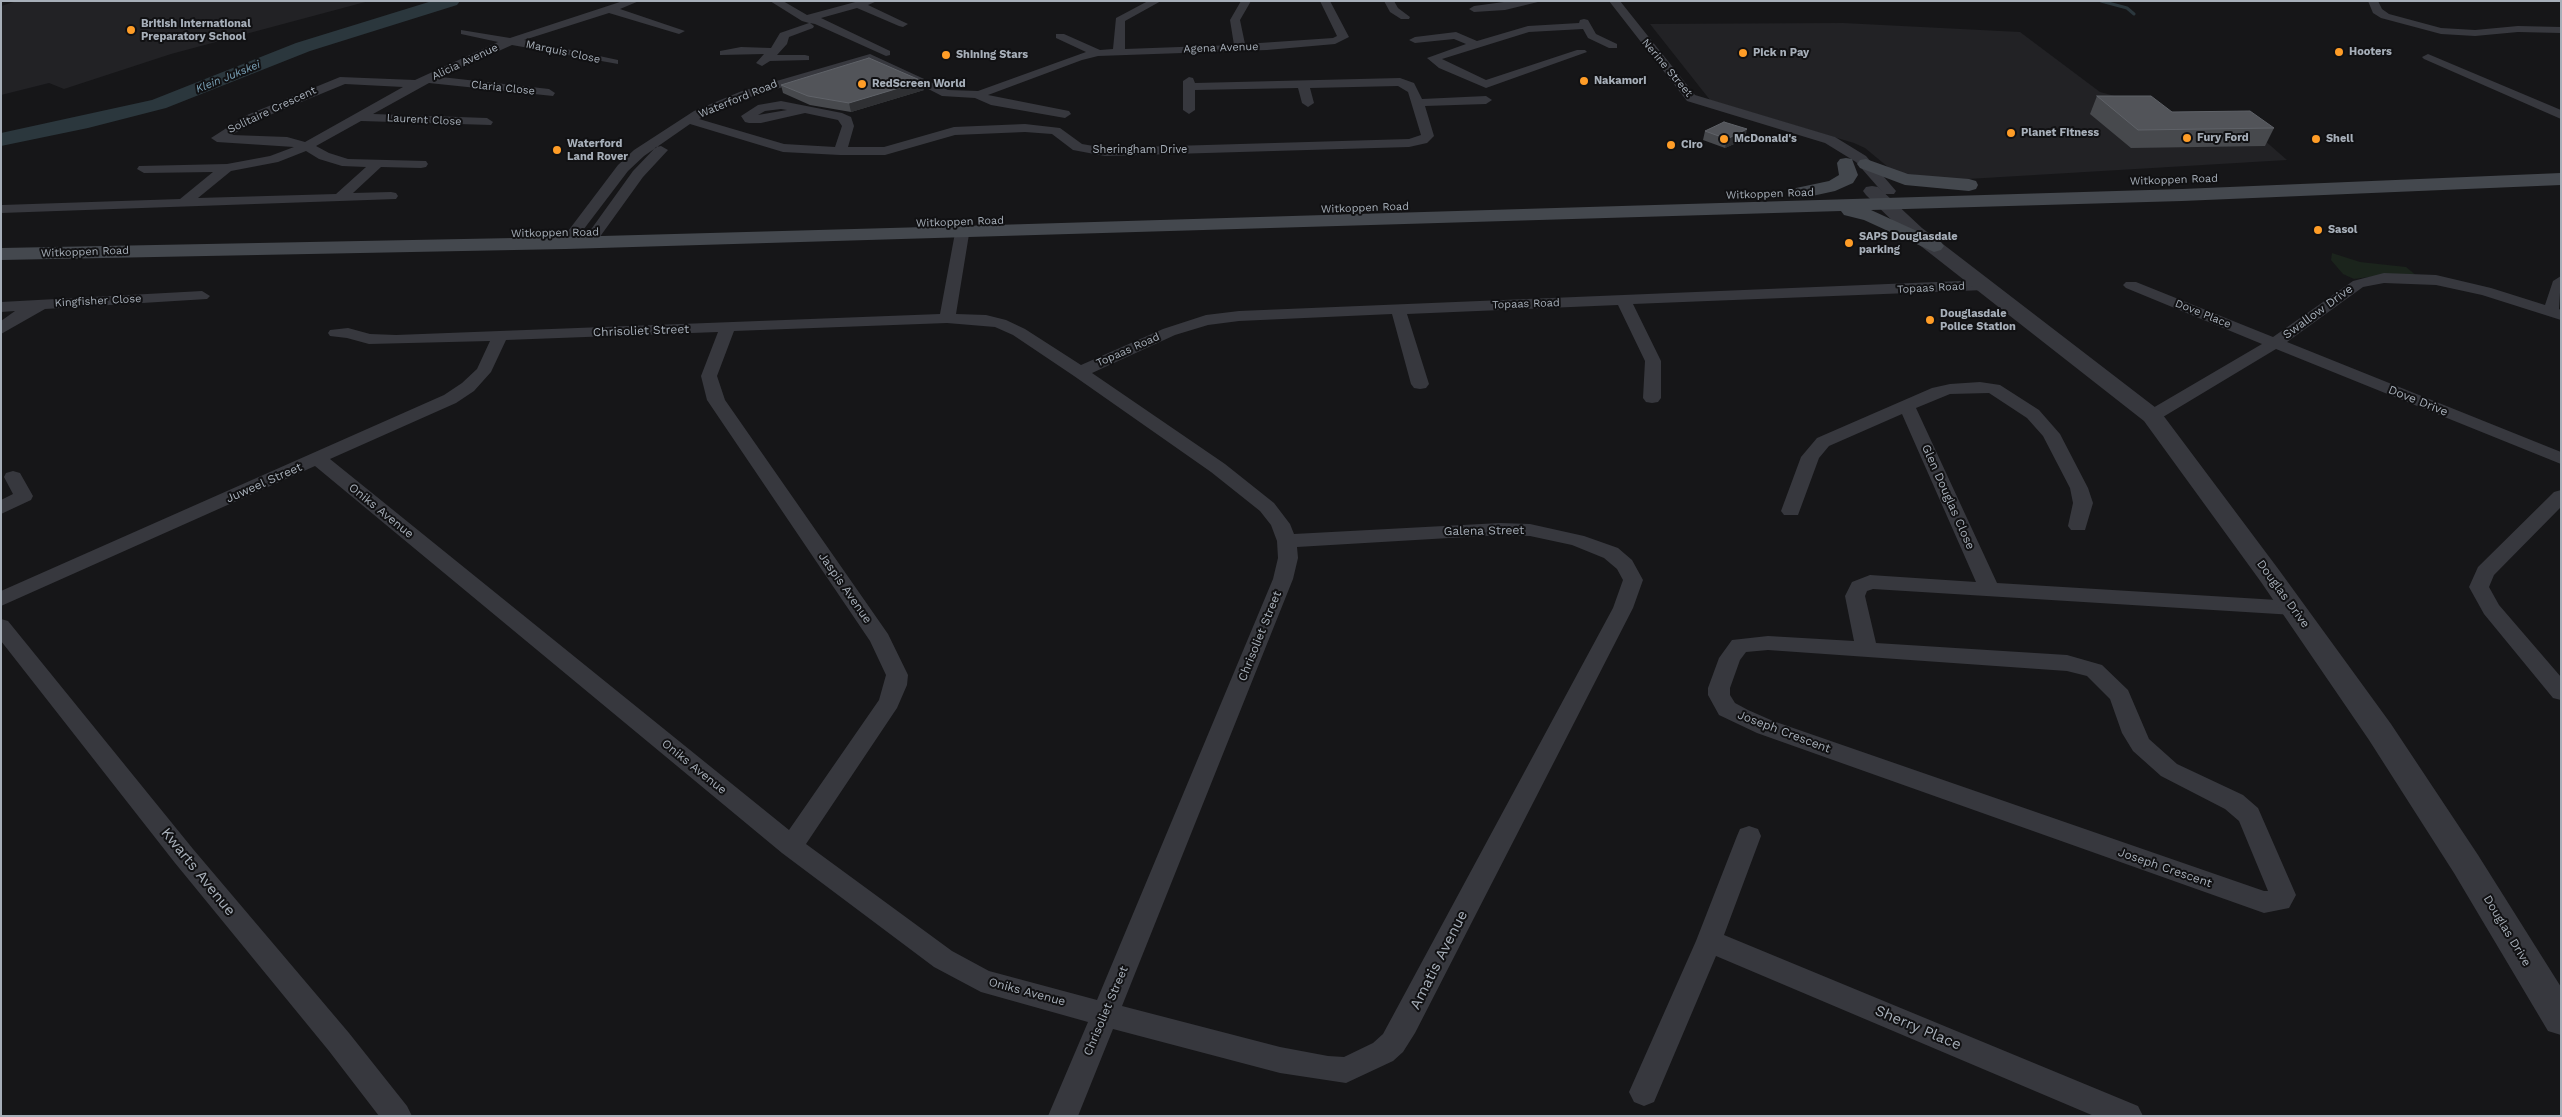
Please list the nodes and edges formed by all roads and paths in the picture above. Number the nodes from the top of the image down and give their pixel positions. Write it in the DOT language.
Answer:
graph roads {
  1 [pos="634,1"];
  2 [pos="775,1"];
  3 [pos="872,1"];
  4 [pos="1156,1"];
  5 [pos="1246,1"];
  6 [pos="1325,1"];
  7 [pos="1402,1"];
  8 [pos="1537,1"];
  9 [pos="2373,1"];
  10 [pos="1389,2"];
  11 [pos="1519,2"];
  12 [pos="1613,2"];
  13 [pos="613,5"];
  14 [pos="858,5"];
  15 [pos="1505,7"];
  16 [pos="1474,9"];
  17 [pos="1404,17"];
  18 [pos="807,22"];
  19 [pos="903,24"];
  20 [pos="2560,24"];
  21 [pos="1528,29"];
  22 [pos="679,31"];
  23 [pos="465,32"];
  24 [pos="849,36"];
  25 [pos="1060,36"];
  26 [pos="836,39"];
  27 [pos="1414,40"];
  28 [pos="511,41"];
  29 [pos="1476,45"];
  30 [pos="1613,46"];
  31 [pos="1240,48"];
  32 [pos="724,52"];
  33 [pos="1119,52"];
  34 [pos="1581,52"];
  35 [pos="1098,53"];
  36 [pos="767,57"];
  37 [pos="878,57"];
  38 [pos="2428,57"];
  39 [pos="805,58"];
  40 [pos="614,62"];
  41 [pos="923,70"];
  42 [pos="909,75"];
  43 [pos="422,82"];
  44 [pos="1303,84"];
  45 [pos="549,93"];
  46 [pos="978,95"];
  47 [pos="1486,100"];
  48 [pos="1308,103"];
  49 [pos="1419,103"];
  50 [pos="804,110"];
  51 [pos="1189,110"];
  52 [pos="1065,114"];
  53 [pos="2561,115"];
  54 [pos="361,117"];
  55 [pos="699,119"];
  56 [pos="487,122"];
  57 [pos="1818,136"];
  58 [pos="307,146"];
  59 [pos="840,151"];
  60 [pos="1846,163"];
  61 [pos="422,164"];
  62 [pos="1866,164"];
  63 [pos="376,165"];
  64 [pos="2561,166"];
  65 [pos="227,168"];
  66 [pos="144,169"];
  67 [pos="2561,178"];
  68 [pos="2011,186"];
  69 [pos="391,196"];
  70 [pos="340,197"];
  71 [pos="1886,197"];
  72 [pos="1800,199"];
  73 [pos="1950,202"];
  74 [pos="183,203"];
  75 [pos="2,209"];
  76 [pos="963,227"];
  77 [pos="581,238"];
  78 [pos="1930,243"];
  79 [pos="1,254"];
  80 [pos="2561,281"];
  81 [pos="1984,285"];
  82 [pos="2131,285"];
  83 [pos="202,296"];
  84 [pos="1623,300"];
  85 [pos="35,306"];
  86 [pos="1,307"];
  87 [pos="1398,309"];
  88 [pos="2555,312"];
  89 [pos="947,318"];
  90 [pos="728,327"];
  91 [pos="1,329"];
  92 [pos="336,333"];
  93 [pos="500,336"];
  94 [pos="2275,343"];
  95 [pos="1080,372"];
  96 [pos="1420,384"];
  97 [pos="1652,398"];
  98 [pos="1907,406"];
  99 [pos="2152,416"];
  100 [pos="318,459"];
  101 [pos="2561,459"];
  102 [pos="13,477"];
  103 [pos="2561,496"];
  104 [pos="1,508"];
  105 [pos="1791,511"];
  106 [pos="2078,526"];
  107 [pos="1287,541"];
  108 [pos="1989,588"];
  109 [pos="1,599"];
  110 [pos="1623,608"];
  111 [pos="2294,608"];
  112 [pos="1,626"];
  113 [pos="1866,648"];
  114 [pos="2561,692"];
  115 [pos="1749,836"];
  116 [pos="791,846"];
  117 [pos="1708,940"];
  118 [pos="1106,1013"];
  119 [pos="2561,1019"];
  120 [pos="1644,1092"];
  121 [pos="397,1116"];
  122 [pos="1063,1116"];
  123 [pos="2128,1116"];
  1 -- 13 [label="street, Alicia Avenue"];
  2 -- 18 [label="street"];
  3 -- 14 [label="street"];
  4 -- 33 [label="street"];
  5 -- 31 [label="street"];
  6 -- 31 [label="street, Agena Avenue"];
  7 -- 10 [label="street"];
  8 -- 11 [label="street"];
  9 -- 20 [label="street"];
  10 -- 17 [label="street"];
  11 -- 15 [label="street"];
  12 -- 57 [label="street, Nerine Street"];
  13 -- 22 [label="street"];
  13 -- 28 [label="street, Alicia Avenue"];
  14 -- 18 [label="street"];
  14 -- 19 [label="street"];
  15 -- 16 [label="street"];
  15 -- 21 [label="street"];
  18 -- 24 [label="street"];
  18 -- 26 [label="street"];
  18 -- 36 [label="street"];
  21 -- 29 [label="street"];
  21 -- 30 [label="street"];
  23 -- 28 [label="street, Marquis Close"];
  24 -- 26 [label="street"];
  24 -- 37 [label="street"];
  25 -- 35 [label="street, Agena Avenue"];
  26 -- 37 [label="street"];
  27 -- 29 [label="street"];
  28 -- 40 [label="street, Marquis Close"];
  28 -- 43 [label="street, Alicia Avenue"];
  29 -- 34 [label="street"];
  31 -- 33 [label="street, Agena Avenue"];
  32 -- 36 [label="street"];
  33 -- 35 [label="street, Agena Avenue"];
  35 -- 46 [label="street, Agena Avenue"];
  36 -- 39 [label="street"];
  37 -- 41 [label="street"];
  37 -- 42 [label="street"];
  37 -- 55 [label="street, Waterford Road"];
  38 -- 53 [label="street"];
  41 -- 42 [label="street"];
  41 -- 46 [label="street"];
  42 -- 46 [label="street"];
  43 -- 45 [label="street, Claria Close"];
  43 -- 54 [label="street, Alicia Avenue"];
  43 -- 58 [label="street, Solitaire Crescent"];
  44 -- 48 [label="street"];
  44 -- 49 [label="street, Sheringham Drive"];
  44 -- 51 [label="street, Sheringham Drive"];
  46 -- 52 [label="street"];
  47 -- 49 [label="street"];
  49 -- 59 [label="street, Sheringham Drive"];
  50 -- 59 [label="street"];
  54 -- 56 [label="street, Laurent Close"];
  54 -- 58 [label="street, Alicia Avenue"];
  55 -- 59 [label="street, Sheringham Drive"];
  55 -- 77 [label="street, Waterford Road"];
  55 -- 77 [label="street, Waterford Road"];
  57 -- 60 [label="street, Nerine Street"];
  57 -- 62 [label="street, Nerine Street"];
  58 -- 63 [label="street"];
  58 -- 65 [label="street, Alicia Avenue"];
  60 -- 71 [label="street, Nerine Street"];
  60 -- 72 [label="main road"];
  61 -- 63 [label="street"];
  62 -- 68 [label="main road"];
  62 -- 71 [label="street, Nerine Street"];
  63 -- 70 [label="street"];
  64 -- 68 [label="main road, Witkoppen Road"];
  65 -- 66 [label="street, Alicia Avenue"];
  65 -- 74 [label="street"];
  67 -- 73 [label="main road, Witkoppen Road"];
  68 -- 71 [label="main road, Witkoppen Road"];
  69 -- 70 [label="street"];
  70 -- 74 [label="street"];
  71 -- 72 [label="main road, Witkoppen Road"];
  71 -- 73 [label="main road, Witkoppen Road"];
  71 -- 78 [label="street, Douglas Drive"];
  72 -- 76 [label="main road, Witkoppen Road"];
  72 -- 78 [label="main road"];
  73 -- 78 [label="main road"];
  74 -- 75 [label="street"];
  76 -- 77 [label="main road, Witkoppen Road"];
  76 -- 89 [label="street"];
  77 -- 79 [label="main road, Witkoppen Road"];
  78 -- 81 [label="street, Douglas Drive"];
  80 -- 88 [label="street"];
  81 -- 84 [label="street, Topaas Road"];
  81 -- 99 [label="street, Douglas Drive"];
  82 -- 94 [label="street, Dove Place"];
  83 -- 85 [label="street, Kingfisher Close"];
  84 -- 87 [label="street, Topaas Road"];
  84 -- 97 [label="street"];
  85 -- 86 [label="street"];
  85 -- 91 [label="street, Kingfisher Close"];
  87 -- 95 [label="street, Topaas Road"];
  87 -- 96 [label="street"];
  88 -- 94 [label="street, Swallow Drive"];
  89 -- 90 [label="street, Chrisoliet Street"];
  89 -- 95 [label="street, Chrisoliet Street"];
  90 -- 93 [label="street, Chrisoliet Street"];
  90 -- 116 [label="street, Jaspis Avenue"];
  92 -- 93 [label="street, Chrisoliet Street"];
  93 -- 100 [label="street, Juweel Street"];
  94 -- 99 [label="street, Swallow Drive"];
  94 -- 101 [label="street, Dove Drive"];
  95 -- 107 [label="street, Chrisoliet Street"];
  98 -- 105 [label="street"];
  98 -- 106 [label="street"];
  98 -- 108 [label="street, Glen Douglas Close"];
  99 -- 111 [label="street, Douglas Drive"];
  100 -- 109 [label="street, Juweel Street"];
  100 -- 116 [label="street, Oniks Avenue"];
  102 -- 104 [label="street"];
  103 -- 114 [label="street"];
  107 -- 110 [label="street, Galena Street"];
  107 -- 118 [label="street, Chrisoliet Street"];
  108 -- 111 [label="street"];
  108 -- 113 [label="street"];
  110 -- 118 [label="street, Amatis Avenue"];
  111 -- 119 [label="street, Douglas Drive"];
  112 -- 121 [label="street, Kwarts Avenue"];
  113 -- 113 [label="street, Joseph Crescent"];
  115 -- 117 [label="street"];
  116 -- 118 [label="street, Oniks Avenue"];
  117 -- 120 [label="street"];
  117 -- 123 [label="street, Sherry Place"];
  118 -- 122 [label="street, Chrisoliet Street"];
}
